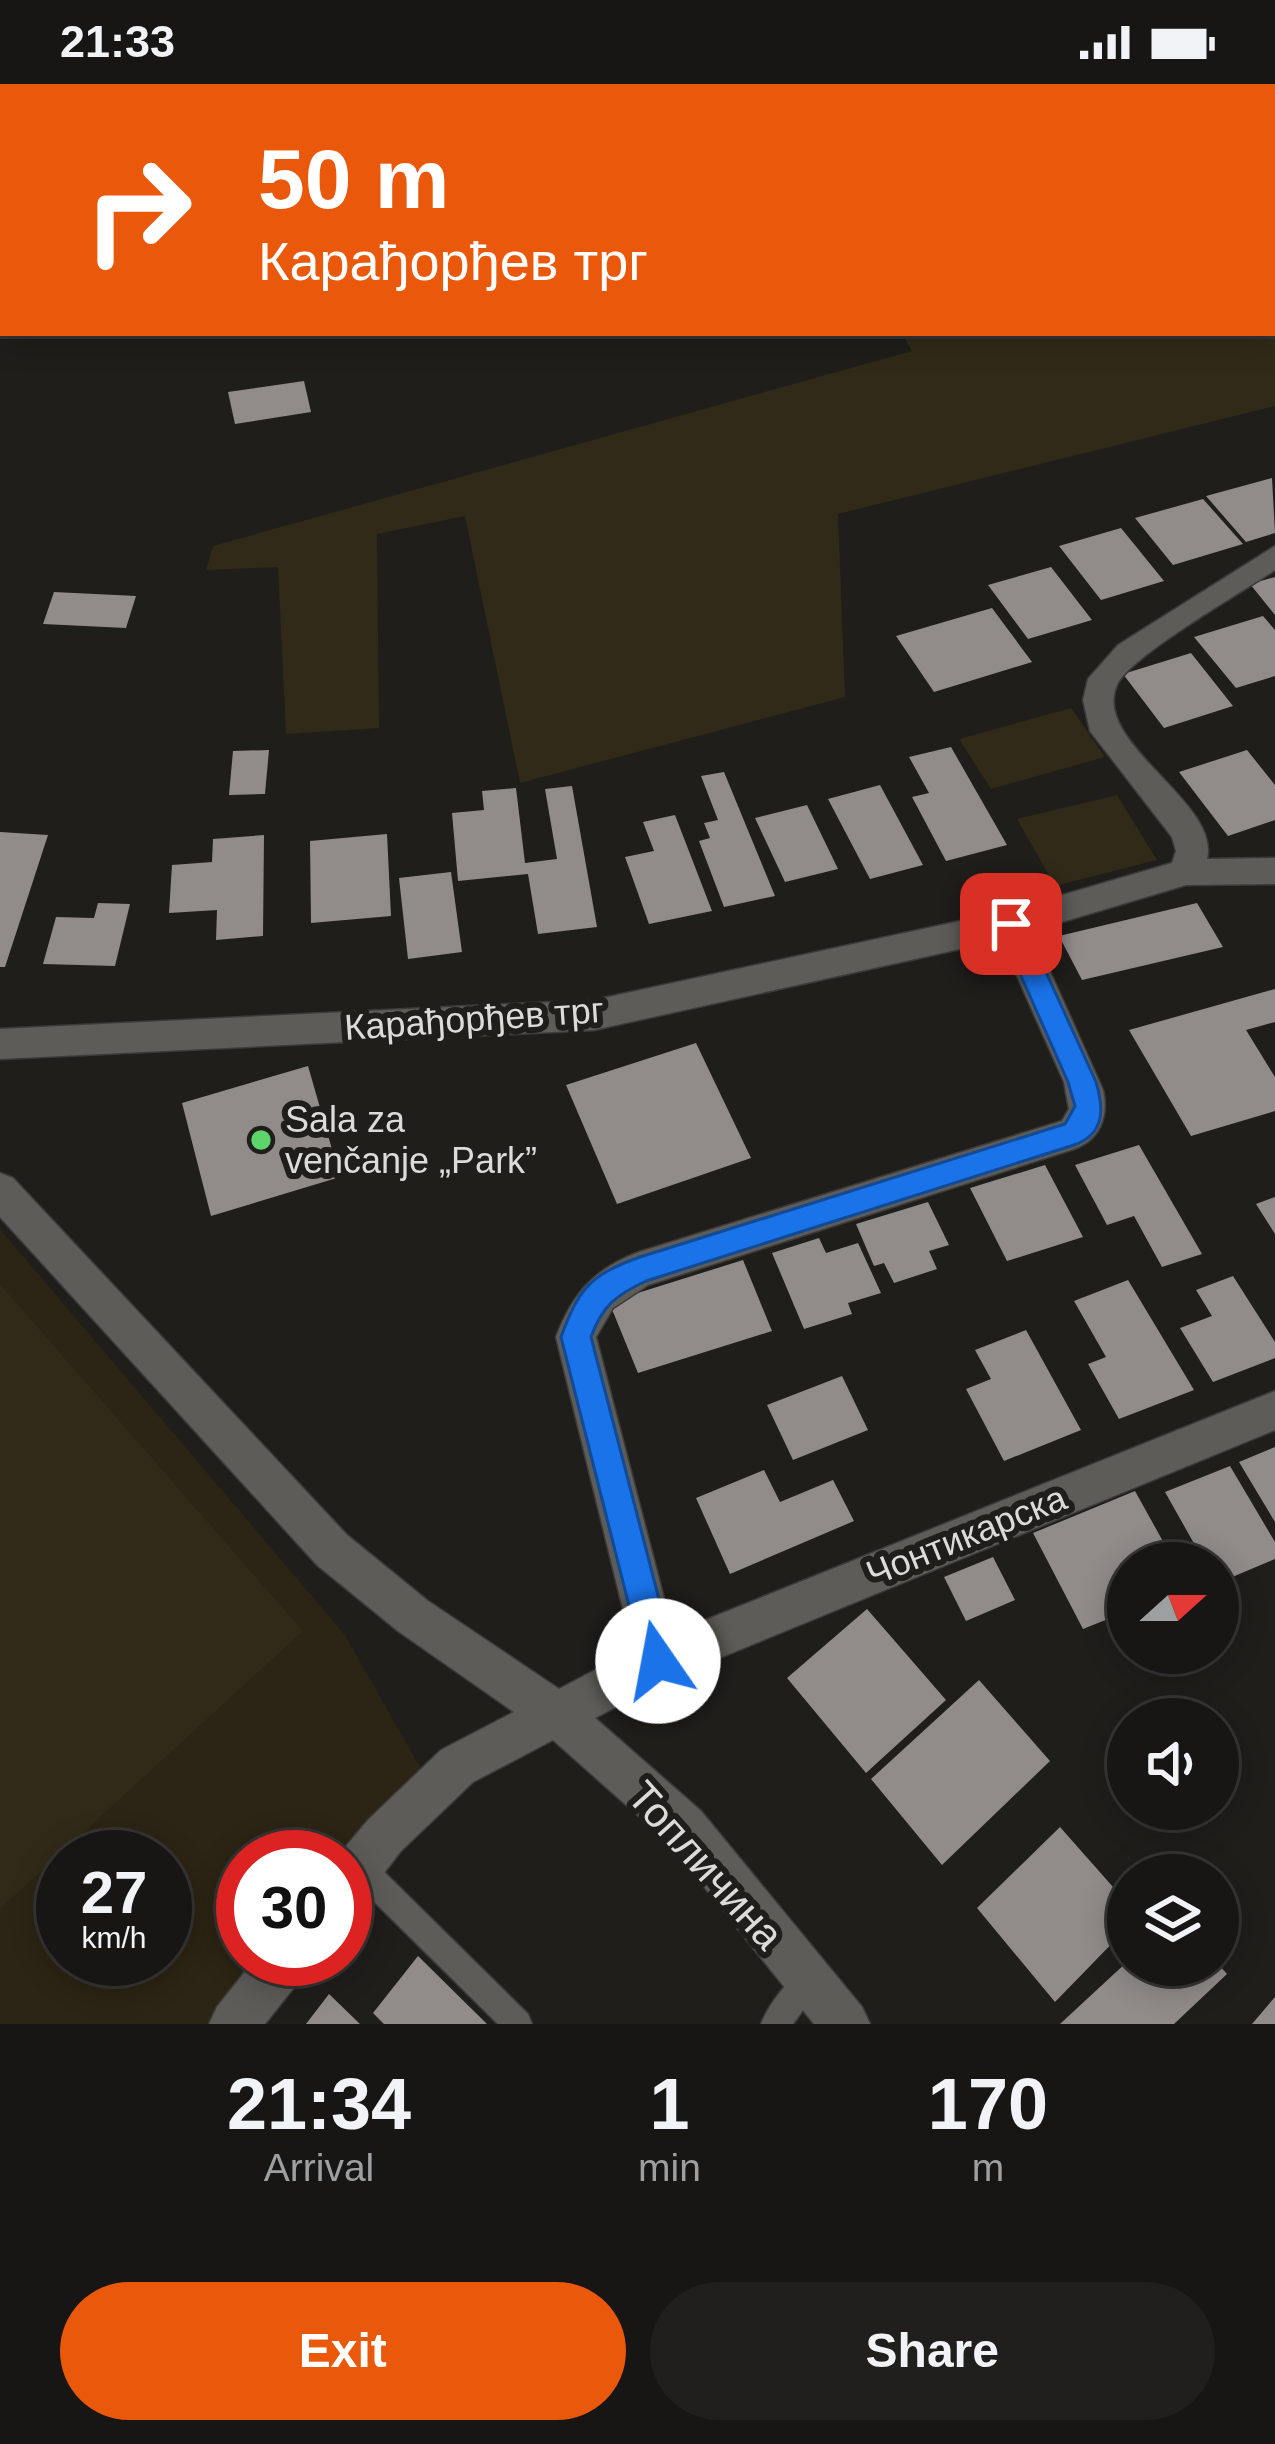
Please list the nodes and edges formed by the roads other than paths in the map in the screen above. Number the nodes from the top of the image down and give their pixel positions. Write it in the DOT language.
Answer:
graph roads {
  1 [pos="1275,556"];
  2 [pos="1275,871"];
  3 [pos="1186,872"];
  4 [pos="1011,924"];
  5 [pos="0,1044"];
  6 [pos="0,1190"];
  7 [pos="1275,1410"];
  8 [pos="658,1661"];
  9 [pos="557,1715"];
  10 [pos="372,1851"];
  11 [pos="372,1894"];
  12 [pos="810,1982"];
  13 [pos="264,1986"];
  14 [pos="234,2024"];
  15 [pos="518,2024"];
  16 [pos="775,2024"];
  17 [pos="845,2024"];
  1 -- 3 [label="street"];
  2 -- 3 [label="street, Карађорђев трг"];
  3 -- 4 [label="street, Карађорђев трг"];
  4 -- 5 [label="street, Карађорђев трг"];
  4 -- 8 [label="street"];
  6 -- 9 [label="street"];
  7 -- 8 [label="street, Чонтикарска"];
  8 -- 9 [label="street"];
  9 -- 10 [label="street"];
  9 -- 12 [label="street, Топличина"];
  11 -- 15 [label="lane"];
  12 -- 16 [label="lane"];
  12 -- 17 [label="street, Топличина"];
  13 -- 14 [label="street"];
}
